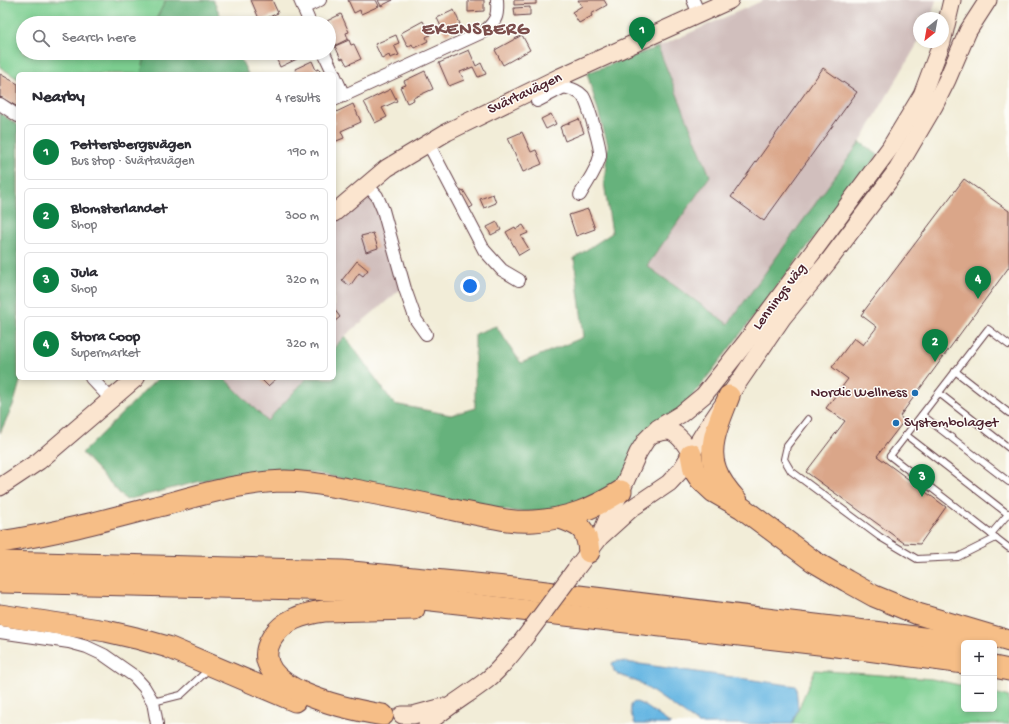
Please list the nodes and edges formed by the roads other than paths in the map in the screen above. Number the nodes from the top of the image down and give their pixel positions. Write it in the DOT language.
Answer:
graph roads {
  1 [pos="320,0"];
  2 [pos="497,0"];
  3 [pos="730,0"];
  4 [pos="952,0"];
  5 [pos="988,0"];
  6 [pos="301,4"];
  7 [pos="696,7"];
  8 [pos="949,13"];
  9 [pos="307,16"];
  10 [pos="940,48"];
  11 [pos="327,60"];
  12 [pos="333,72"];
  13 [pos="562,82"];
  14 [pos="336,84"];
  15 [pos="339,98"];
  16 [pos="537,100"];
  17 [pos="0,104"];
  18 [pos="16,115"];
  19 [pos="428,143"];
  20 [pos="367,185"];
  21 [pos="580,195"];
  22 [pos="336,211"];
  23 [pos="519,280"];
  24 [pos="426,334"];
  25 [pos="1009,345"];
  26 [pos="955,371"];
  27 [pos="94,380"];
  28 [pos="134,380"];
  29 [pos="938,393"];
  30 [pos="729,396"];
  31 [pos="111,399"];
  32 [pos="1009,413"];
  33 [pos="922,414"];
  34 [pos="808,419"];
  35 [pos="652,434"];
  36 [pos="906,435"];
  37 [pos="1009,448"];
  38 [pos="691,454"];
  39 [pos="1009,482"];
  40 [pos="0,487"];
  41 [pos="621,492"];
  42 [pos="742,508"];
  43 [pos="1009,513"];
  44 [pos="560,518"];
  45 [pos="993,536"];
  46 [pos="0,542"];
  47 [pos="594,544"];
  48 [pos="1009,548"];
  49 [pos="0,562"];
  50 [pos="0,582"];
  51 [pos="503,608"];
  52 [pos="0,615"];
  53 [pos="0,632"];
  54 [pos="1009,641"];
  55 [pos="961,643"];
  56 [pos="997,648"];
  57 [pos="1009,650"];
  58 [pos="505,662"];
  59 [pos="961,663"];
  60 [pos="213,665"];
  61 [pos="997,668"];
  62 [pos="1009,670"];
  63 [pos="153,702"];
  64 [pos="453,704"];
  65 [pos="392,720"];
  66 [pos="157,724"];
  67 [pos="356,724"];
  68 [pos="427,724"];
  69 [pos="439,724"];
  1 -- 6 [label="street"];
  2 -- 15 [label="street"];
  3 -- 7 [label="main road, Svärtavägen"];
  4 -- 8 [label="main road"];
  5 -- 30 [label="main road, Lennings väg"];
  6 -- 9 [label="street"];
  7 -- 13 [label="main road, Svärtavägen"];
  10 -- 35 [label="main road, Lennings väg"];
  11 -- 12 [label="street"];
  13 -- 16 [label="street"];
  13 -- 19 [label="main road, Svärtavägen"];
  13 -- 21 [label="street"];
  14 -- 15 [label="street"];
  17 -- 18 [label="street"];
  19 -- 20 [label="main road, Svärtavägen"];
  19 -- 23 [label="street"];
  20 -- 22 [label="main road, Svärtavägen"];
  20 -- 24 [label="street"];
  25 -- 26 [label="lane"];
  26 -- 29 [label="lane"];
  26 -- 32 [label="lane"];
  27 -- 31 [label="street"];
  28 -- 31 [label="main road"];
  29 -- 33 [label="lane"];
  29 -- 37 [label="lane"];
  30 -- 38 [label="main road, Lennings väg"];
  30 -- 42 [label="highway"];
  31 -- 40 [label="main road"];
  33 -- 36 [label="lane"];
  33 -- 39 [label="lane"];
  34 -- 45 [label="lane"];
  35 -- 38 [label="main road"];
  35 -- 41 [label="main road, Lennings väg"];
  36 -- 43 [label="lane"];
  36 -- 45 [label="lane"];
  38 -- 42 [label="highway"];
  38 -- 47 [label="main road, Lennings väg"];
  41 -- 44 [label="highway"];
  41 -- 47 [label="main road, Lennings väg"];
  42 -- 54 [label="highway"];
  43 -- 45 [label="lane"];
  44 -- 46 [label="highway"];
  44 -- 47 [label="highway"];
  45 -- 48 [label="lane"];
  47 -- 58 [label="main road, bridge"];
  49 -- 55 [label="highway"];
  50 -- 51 [label="highway"];
  51 -- 59 [label="highway"];
  51 -- 65 [label="highway"];
  52 -- 60 [label="highway"];
  53 -- 63 [label="street"];
  56 -- 57 [label="highway"];
  58 -- 64 [label="main road"];
  58 -- 69 [label="main road"];
  60 -- 63 [label="lane"];
  60 -- 67 [label="highway"];
  61 -- 62 [label="highway"];
  63 -- 66 [label="street"];
  64 -- 65 [label="main road"];
  64 -- 68 [label="main road"];
}
